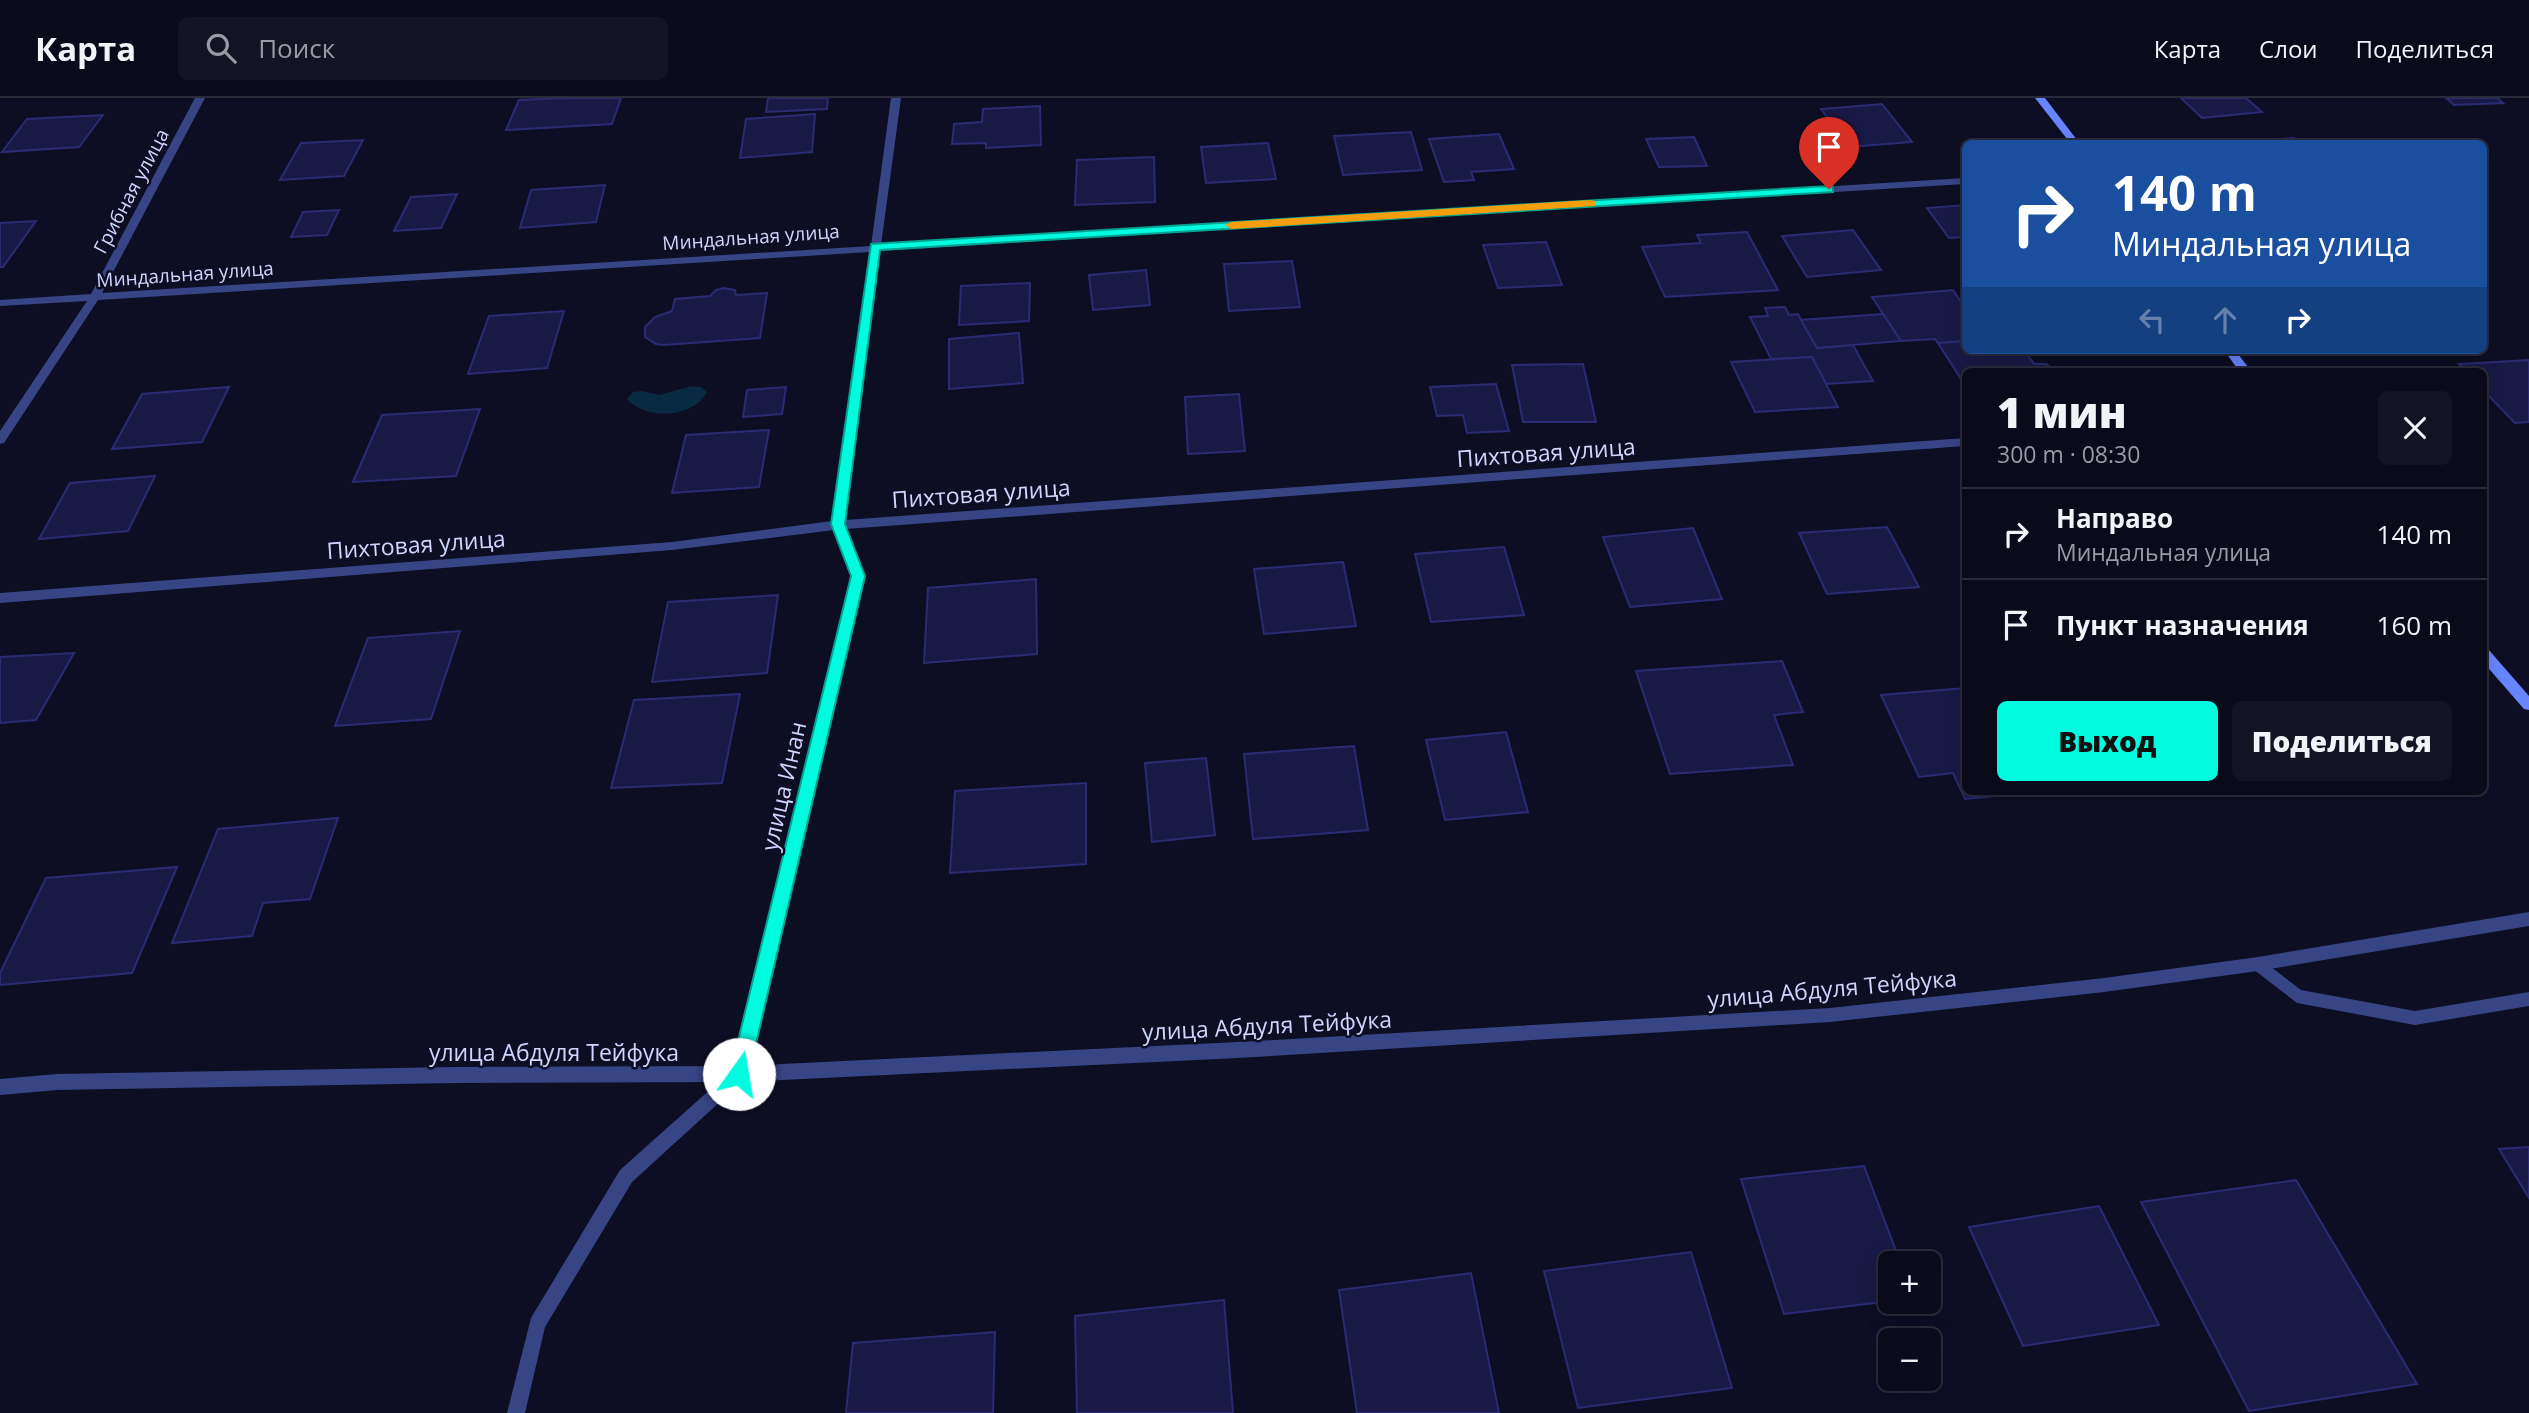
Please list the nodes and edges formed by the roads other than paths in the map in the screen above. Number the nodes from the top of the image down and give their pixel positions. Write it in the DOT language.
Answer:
graph roads {
  1 [pos="200,98"];
  2 [pos="896,98"];
  3 [pos="2040,98"];
  4 [pos="2073,140"];
  5 [pos="1962,181"];
  6 [pos="875,247"];
  7 [pos="94,298"];
  8 [pos="0,303"];
  9 [pos="2232,354"];
  10 [pos="2243,368"];
  11 [pos="0,440"];
  12 [pos="1962,442"];
  13 [pos="838,524"];
  14 [pos="0,597"];
  15 [pos="2487,658"];
  16 [pos="2529,705"];
  17 [pos="2529,919"];
  18 [pos="2258,964"];
  19 [pos="2529,999"];
  20 [pos="739,1074"];
  21 [pos="0,1087"];
  22 [pos="516,1413"];
  1 -- 7 [label="street, Грибная улица"];
  2 -- 6 [label="street, улица Инан"];
  3 -- 4 [label="main road"];
  5 -- 6 [label="street, Миндальная улица"];
  6 -- 7 [label="street, Миндальная улица"];
  6 -- 13 [label="street, улица Инан"];
  7 -- 8 [label="street, Миндальная улица"];
  7 -- 11 [label="street, Грибная улица"];
  9 -- 10 [label="main road"];
  12 -- 13 [label="street, Пихтовая улица"];
  13 -- 14 [label="street, Пихтовая улица"];
  13 -- 20 [label="street, улица Инан"];
  15 -- 16 [label="main road"];
  17 -- 18 [label="street, улица Абдуля Тейфука"];
  18 -- 19 [label="street"];
  18 -- 20 [label="street, улица Абдуля Тейфука"];
  20 -- 21 [label="street, улица Абдуля Тейфука"];
  20 -- 22 [label="street"];
}
